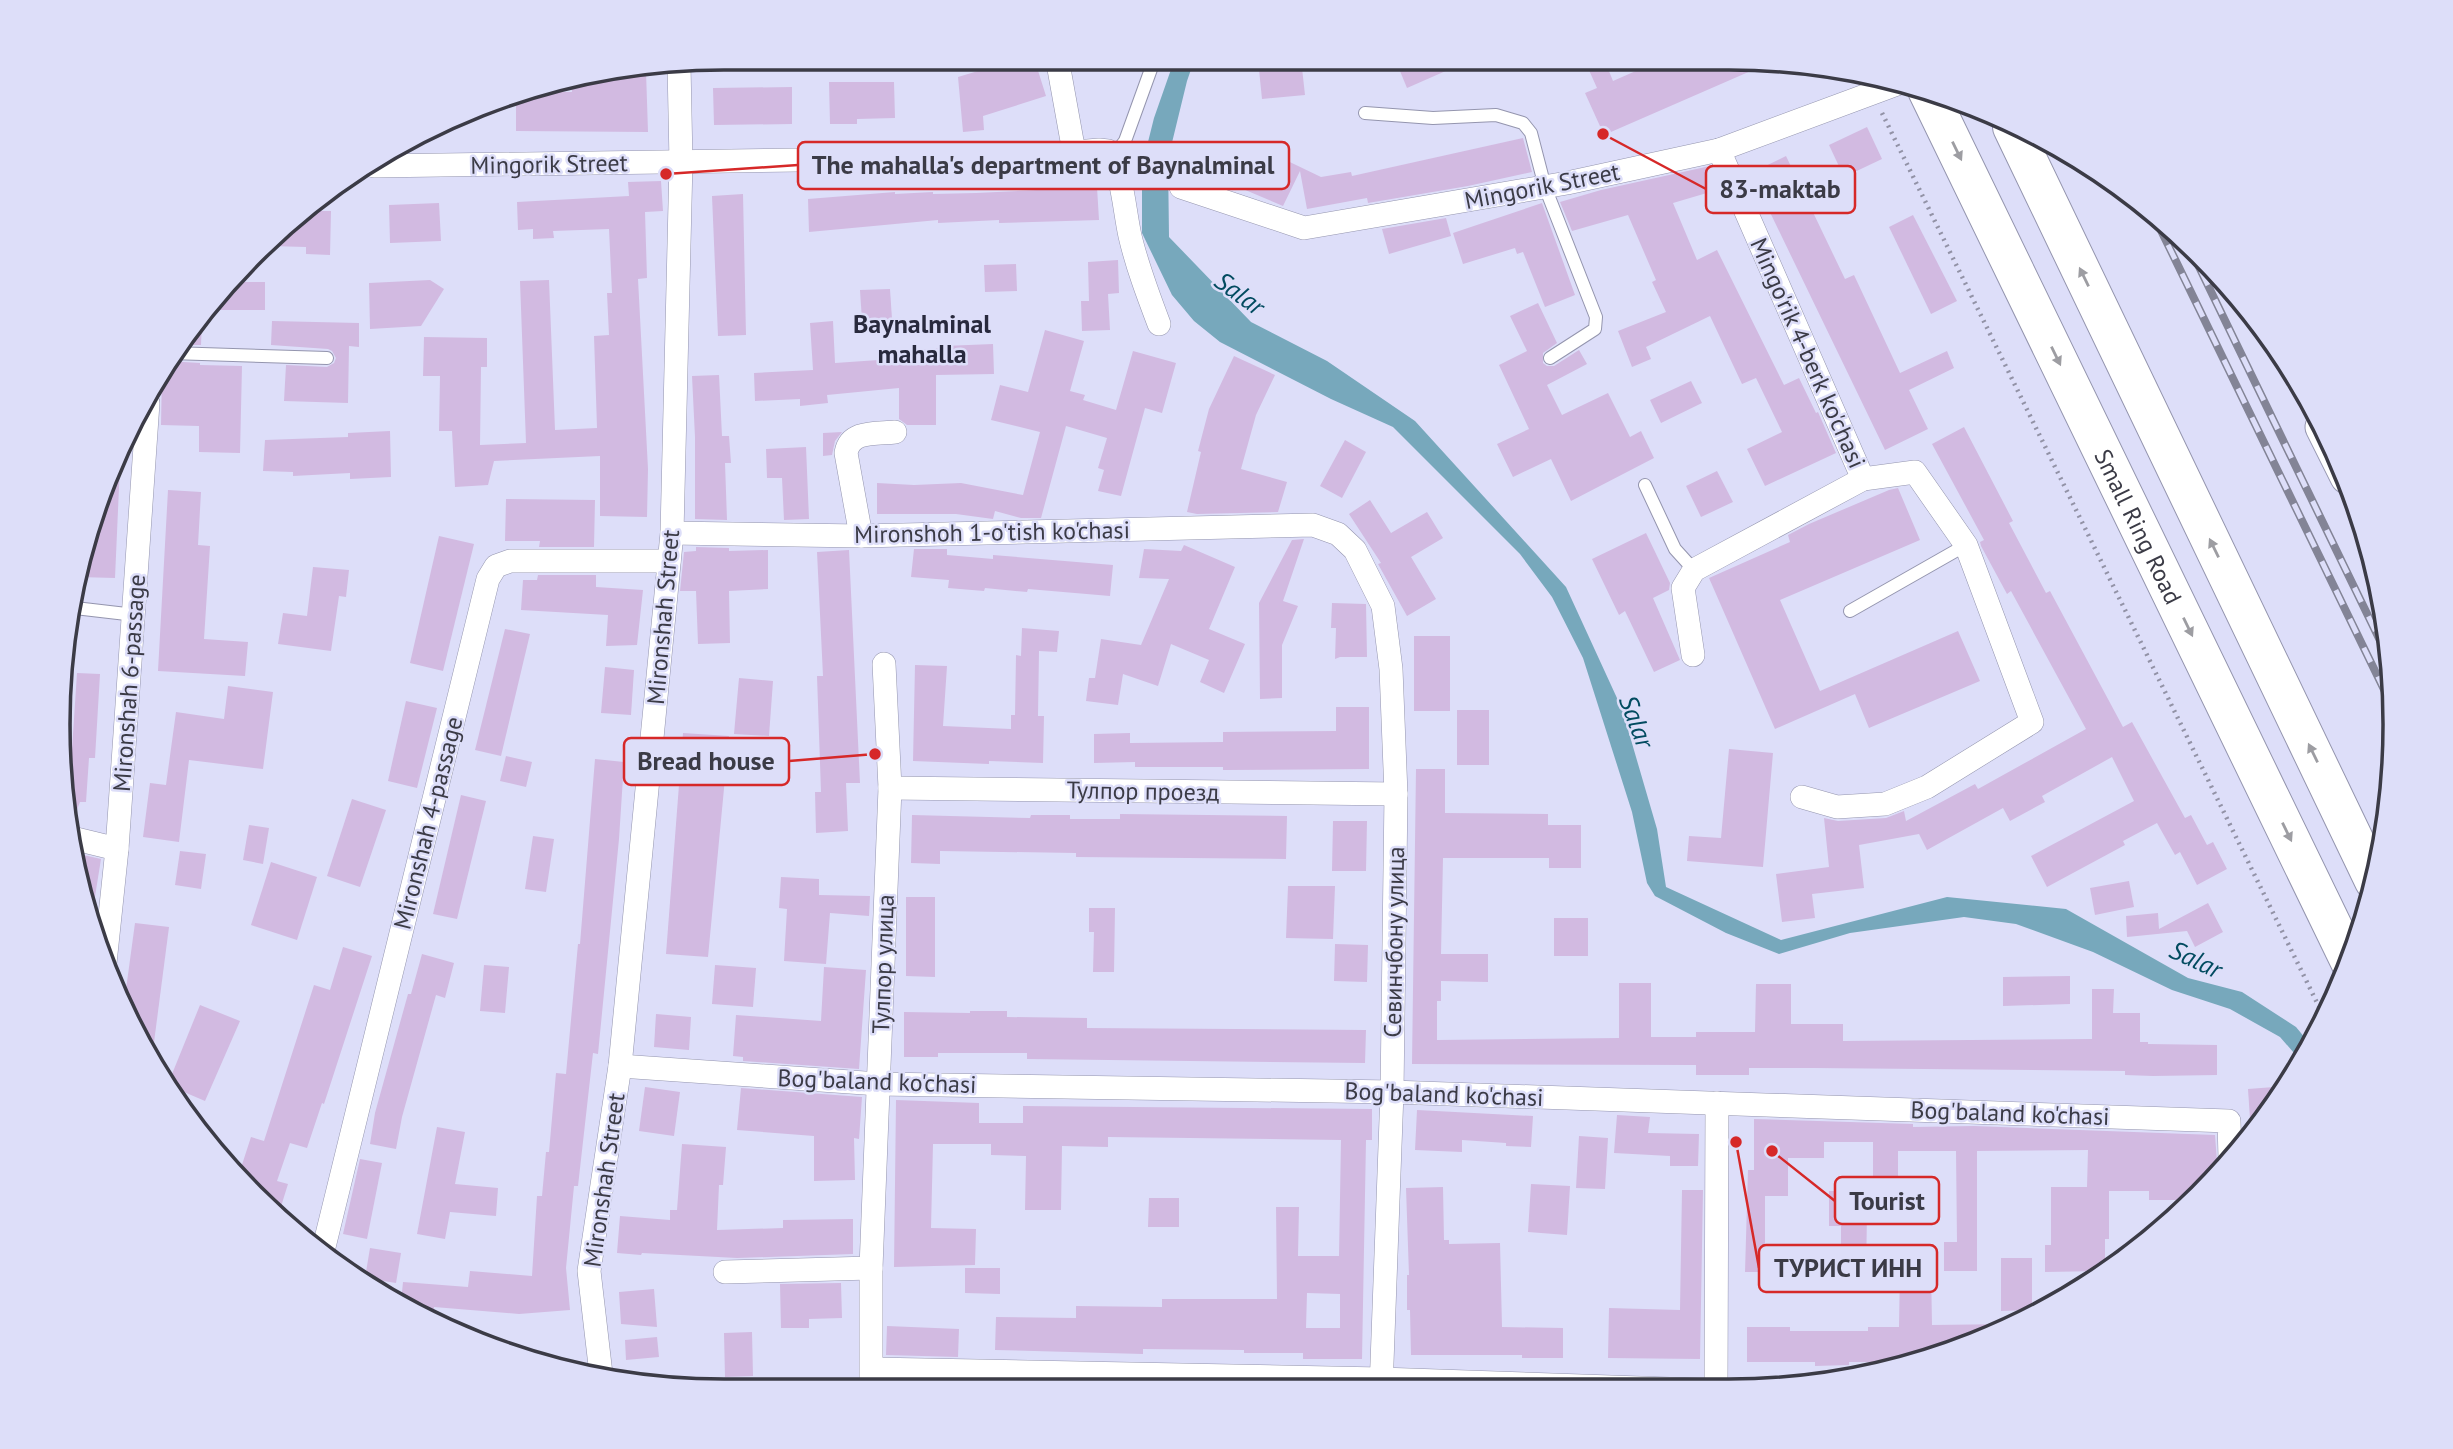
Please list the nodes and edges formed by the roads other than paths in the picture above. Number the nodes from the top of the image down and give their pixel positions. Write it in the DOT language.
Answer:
graph roads {
  1 [pos="1059,70"];
  2 [pos="1151,70"];
  3 [pos="679,71"];
  4 [pos="1885,89"];
  5 [pos="1933,103"];
  6 [pos="1365,113"];
  7 [pos="2016,136"];
  8 [pos="1719,150"];
  9 [pos="1074,152"];
  10 [pos="1112,158"];
  11 [pos="681,162"];
  12 [pos="384,166"];
  13 [pos="1181,187"];
  14 [pos="1545,187"];
  15 [pos="1159,324"];
  16 [pos="186,353"];
  17 [pos="327,358"];
  18 [pos="1550,358"];
  19 [pos="147,417"];
  20 [pos="895,432"];
  21 [pos="1864,479"];
  22 [pos="1645,485"];
  23 [pos="1313,525"];
  24 [pos="672,533"];
  25 [pos="861,536"];
  26 [pos="1966,545"];
  27 [pos="669,561"];
  28 [pos="1694,570"];
  29 [pos="81,609"];
  30 [pos="1850,611"];
  31 [pos="135,615"];
  32 [pos="1693,655"];
  33 [pos="884,664"];
  34 [pos="890,788"];
  35 [pos="1396,794"];
  36 [pos="1802,797"];
  37 [pos="81,840"];
  38 [pos="117,849"];
  39 [pos="2367,866"];
  40 [pos="107,939"];
  41 [pos="2343,948"];
  42 [pos="620,1066"];
  43 [pos="879,1084"];
  44 [pos="1392,1091"];
  45 [pos="1717,1103"];
  46 [pos="2230,1145"];
  47 [pos="325,1243"];
  48 [pos="871,1268"];
  49 [pos="725,1272"];
  50 [pos="600,1367"];
  51 [pos="871,1379"];
  52 [pos="1381,1379"];
  53 [pos="1716,1379"];
  1 -- 9 [label="street"];
  2 -- 10 [label="lane"];
  3 -- 11 [label="street, Mironshah Street"];
  4 -- 8 [label="street, Mingorik Street"];
  5 -- 41 [label="highway, Small Ring Road, one-way"];
  6 -- 14 [label="lane"];
  39 -- 7 [label="highway, one-way"];
  8 -- 14 [label="street, Mingorik Street"];
  8 -- 21 [label="street, Mingo'rik 4-berk ko'chasi"];
  9 -- 10 [label="street, Mingorik Street"];
  9 -- 11 [label="street, Mingorik Street"];
  10 -- 15 [label="street"];
  11 -- 12 [label="street, Mingorik Street"];
  11 -- 24 [label="street, Mironshah Street"];
  13 -- 14 [label="street, Mingorik Street"];
  14 -- 18 [label="lane"];
  16 -- 17 [label="lane"];
  19 -- 31 [label="street, Mironshah 6-passage"];
  20 -- 25 [label="street"];
  21 -- 26 [label="street, Mingo'rik 4-berk ko'chasi"];
  21 -- 28 [label="street, Mingo'rik 4-berk ko'chasi"];
  22 -- 28 [label="lane"];
  23 -- 25 [label="street, Mironshoh 1-o'tish ko'chasi"];
  23 -- 35 [label="street, Севинчбону улица"];
  24 -- 25 [label="street, Mironshoh 1-o'tish ko'chasi"];
  24 -- 27 [label="street, Mironshah Street"];
  26 -- 30 [label="lane"];
  26 -- 36 [label="street, Mingo'rik 4-berk ko'chasi"];
  27 -- 42 [label="street, Mironshah Street"];
  27 -- 47 [label="street, Mironshah 4-passage"];
  28 -- 32 [label="street"];
  29 -- 31 [label="lane"];
  31 -- 38 [label="street, Mironshah 6-passage"];
  33 -- 34 [label="street, Тулпор улица"];
  34 -- 35 [label="street, Тулпор проезд"];
  34 -- 43 [label="street, Тулпор улица"];
  35 -- 44 [label="street, Севинчбону улица"];
  37 -- 38 [label="street"];
  38 -- 40 [label="street, Mironshah 6-passage"];
  42 -- 43 [label="street, Bog'baland ko'chasi"];
  42 -- 50 [label="street, Mironshah Street"];
  43 -- 44 [label="street, Bog'baland ko'chasi"];
  43 -- 48 [label="street, Тулпор улица"];
  44 -- 45 [label="street, Bog'baland ko'chasi"];
  44 -- 52 [label="street, Севинчбону улица"];
  45 -- 46 [label="street, Bog'baland ko'chasi"];
  45 -- 53 [label="street"];
  48 -- 49 [label="street"];
  48 -- 51 [label="street, Тулпор улица"];
}
